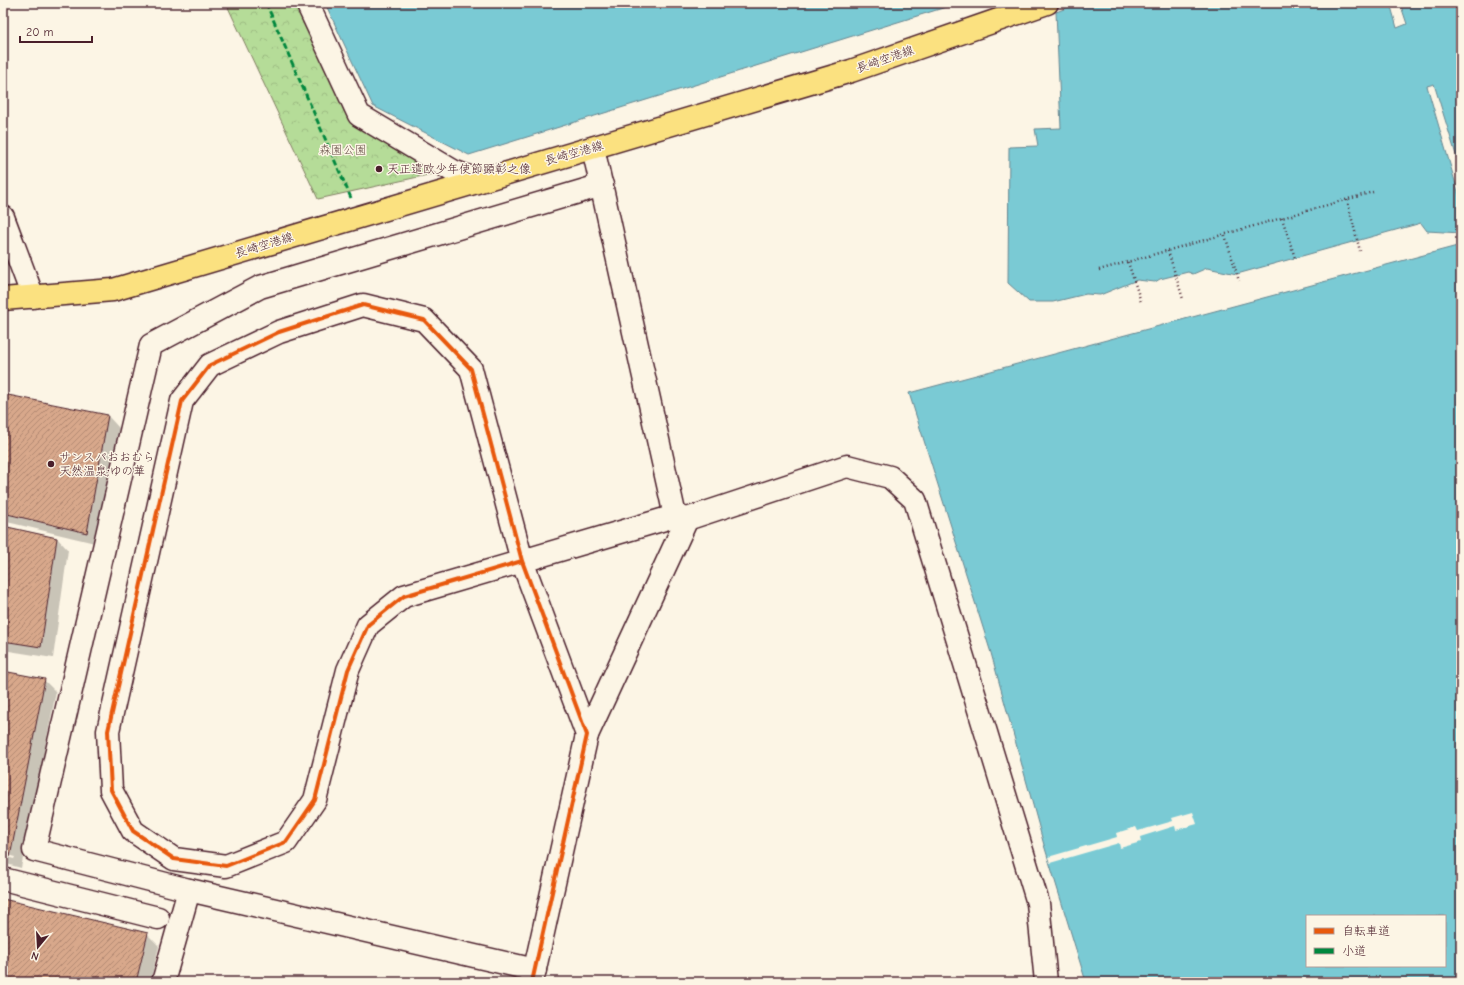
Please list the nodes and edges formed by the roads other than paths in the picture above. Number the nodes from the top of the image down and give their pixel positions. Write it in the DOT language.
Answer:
graph roads {
  1 [pos="307,3"];
  2 [pos="1047,3"];
  3 [pos="593,148"];
  4 [pos="479,181"];
  5 [pos="602,185"];
  6 [pos="3,217"];
  7 [pos="33,297"];
  8 [pos="3,299"];
  9 [pos="681,518"];
  10 [pos="522,561"];
  11 [pos="587,735"];
  12 [pos="3,880"];
  13 [pos="189,890"];
  14 [pos="158,918"];
  15 [pos="533,976"];
  16 [pos="163,982"];
  17 [pos="1046,982"];
  1 -- 4 [label="street"];
  2 -- 3 [label="main road, 長崎空港線"];
  3 -- 4 [label="main road, 長崎空港線"];
  3 -- 5 [label="street"];
  4 -- 7 [label="main road, 長崎空港線"];
  5 -- 9 [label="street"];
  5 -- 13 [label="street"];
  6 -- 7 [label="street"];
  7 -- 8 [label="main road, 長崎空港線"];
  9 -- 10 [label="street"];
  9 -- 11 [label="street"];
  9 -- 17 [label="street"];
  10 -- 10 [label="street"];
  10 -- 11 [label="street"];
  11 -- 15 [label="street"];
  12 -- 14 [label="street"];
  13 -- 15 [label="street"];
  13 -- 16 [label="street"];
}
